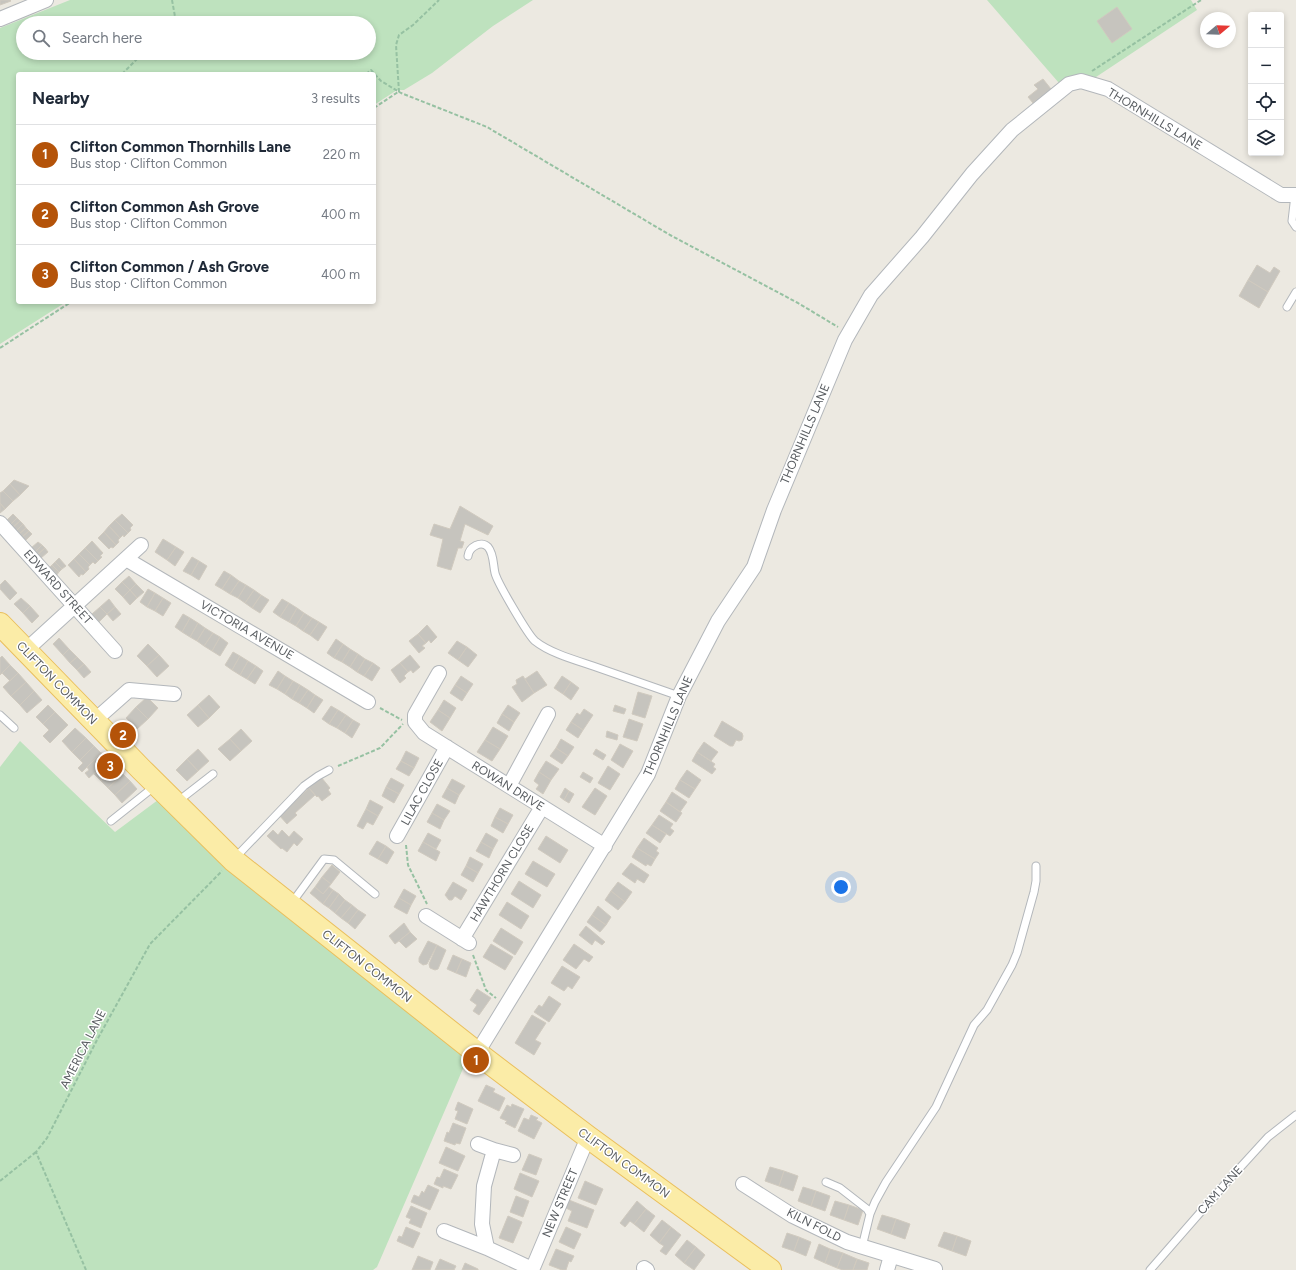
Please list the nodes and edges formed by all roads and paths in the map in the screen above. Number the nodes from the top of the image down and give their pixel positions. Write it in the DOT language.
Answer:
graph roads {
  1 [pos="46,0"];
  2 [pos="172,0"];
  3 [pos="439,0"];
  4 [pos="1201,0"];
  5 [pos="175,16"];
  6 [pos="0,19"];
  7 [pos="136,60"];
  8 [pos="124,72"];
  9 [pos="376,76"];
  10 [pos="1081,81"];
  11 [pos="399,92"];
  12 [pos="376,107"];
  13 [pos="1296,195"];
  14 [pos="1296,227"];
  15 [pos="1296,292"];
  16 [pos="68,304"];
  17 [pos="1287,307"];
  18 [pos="845,340"];
  19 [pos="0,348"];
  20 [pos="0,523"];
  21 [pos="141,546"];
  22 [pos="468,556"];
  23 [pos="126,559"];
  24 [pos="75,606"];
  25 [pos="0,624"];
  26 [pos="26,651"];
  27 [pos="115,651"];
  28 [pos="439,673"];
  29 [pos="174,694"];
  30 [pos="679,696"];
  31 [pos="368,702"];
  32 [pos="548,714"];
  33 [pos="0,715"];
  34 [pos="94,721"];
  35 [pos="14,728"];
  36 [pos="447,747"];
  37 [pos="329,770"];
  38 [pos="213,774"];
  39 [pos="156,784"];
  40 [pos="509,786"];
  41 [pos="176,804"];
  42 [pos="542,807"];
  43 [pos="110,821"];
  44 [pos="397,836"];
  45 [pos="605,846"];
  46 [pos="233,860"];
  47 [pos="1036,866"];
  48 [pos="375,894"];
  49 [pos="290,906"];
  50 [pos="426,916"];
  51 [pos="466,941"];
  52 [pos="506,1006"];
  53 [pos="477,1053"];
  54 [pos="1296,1115"];
  55 [pos="588,1137"];
  56 [pos="478,1144"];
  57 [pos="494,1150"];
  58 [pos="36,1152"];
  59 [pos="513,1155"];
  60 [pos="0,1181"];
  61 [pos="826,1182"];
  62 [pos="743,1184"];
  63 [pos="870,1214"];
  64 [pos="444,1231"];
  65 [pos="862,1247"];
  66 [pos="487,1248"];
  67 [pos="891,1256"];
  68 [pos="935,1269"];
  69 [pos="86,1270"];
  70 [pos="532,1270"];
  71 [pos="768,1270"];
  72 [pos="887,1270"];
  73 [pos="1150,1270"];
  1 -- 6 [label="street"];
  2 -- 5 [label="path"];
  3 -- 11 [label="path"];
  4 -- 10 [label="path"];
  7 -- 8 [label="path"];
  9 -- 11 [label="path"];
  10 -- 13 [label="street, THORNHILLS LANE"];
  10 -- 18 [label="street, THORNHILLS LANE"];
  11 -- 12 [label="path"];
  11 -- 18 [label="path"];
  13 -- 14 [label="lane"];
  15 -- 17 [label="lane"];
  16 -- 19 [label="path"];
  18 -- 30 [label="street, THORNHILLS LANE"];
  20 -- 24 [label="street, EDWARD STREET"];
  21 -- 23 [label="street"];
  22 -- 30 [label="lane"];
  23 -- 24 [label="street"];
  23 -- 31 [label="street, VICTORIA AVENUE"];
  24 -- 26 [label="street"];
  24 -- 27 [label="street, EDWARD STREET"];
  25 -- 26 [label="main road, CLIFTON COMMON"];
  26 -- 34 [label="main road, CLIFTON COMMON"];
  28 -- 36 [label="street, ROWAN DRIVE"];
  29 -- 34 [label="street"];
  30 -- 45 [label="street, THORNHILLS LANE"];
  31 -- 37 [label="path"];
  32 -- 40 [label="street"];
  33 -- 35 [label="lane"];
  34 -- 39 [label="main road, CLIFTON COMMON"];
  36 -- 40 [label="street, ROWAN DRIVE"];
  36 -- 44 [label="street, LILAC CLOSE"];
  37 -- 46 [label="lane"];
  38 -- 41 [label="lane"];
  39 -- 41 [label="main road, CLIFTON COMMON"];
  39 -- 43 [label="lane"];
  40 -- 42 [label="street, ROWAN DRIVE"];
  41 -- 46 [label="main road, CLIFTON COMMON"];
  42 -- 45 [label="street, ROWAN DRIVE"];
  42 -- 51 [label="street, HAWTHORN CLOSE"];
  44 -- 50 [label="path"];
  45 -- 52 [label="street, THORNHILLS LANE"];
  46 -- 49 [label="main road, CLIFTON COMMON"];
  46 -- 58 [label="path, AMERICA LANE"];
  47 -- 63 [label="lane"];
  48 -- 49 [label="lane"];
  49 -- 53 [label="main road, CLIFTON COMMON"];
  50 -- 51 [label="street"];
  51 -- 52 [label="path"];
  52 -- 53 [label="street, THORNHILLS LANE"];
  53 -- 55 [label="main road, CLIFTON COMMON"];
  54 -- 73 [label="lane, CAM LANE"];
  55 -- 70 [label="street, NEW STREET"];
  55 -- 71 [label="main road, CLIFTON COMMON"];
  56 -- 57 [label="street"];
  57 -- 59 [label="street"];
  57 -- 66 [label="street"];
  58 -- 60 [label="path, AMERICA LANE"];
  58 -- 69 [label="path"];
  61 -- 63 [label="lane"];
  62 -- 65 [label="street, KILN FOLD"];
  63 -- 65 [label="lane"];
  64 -- 66 [label="street"];
  65 -- 67 [label="street, KILN FOLD"];
  66 -- 70 [label="street"];
  67 -- 68 [label="street, KILN FOLD"];
  67 -- 72 [label="street"];
}
